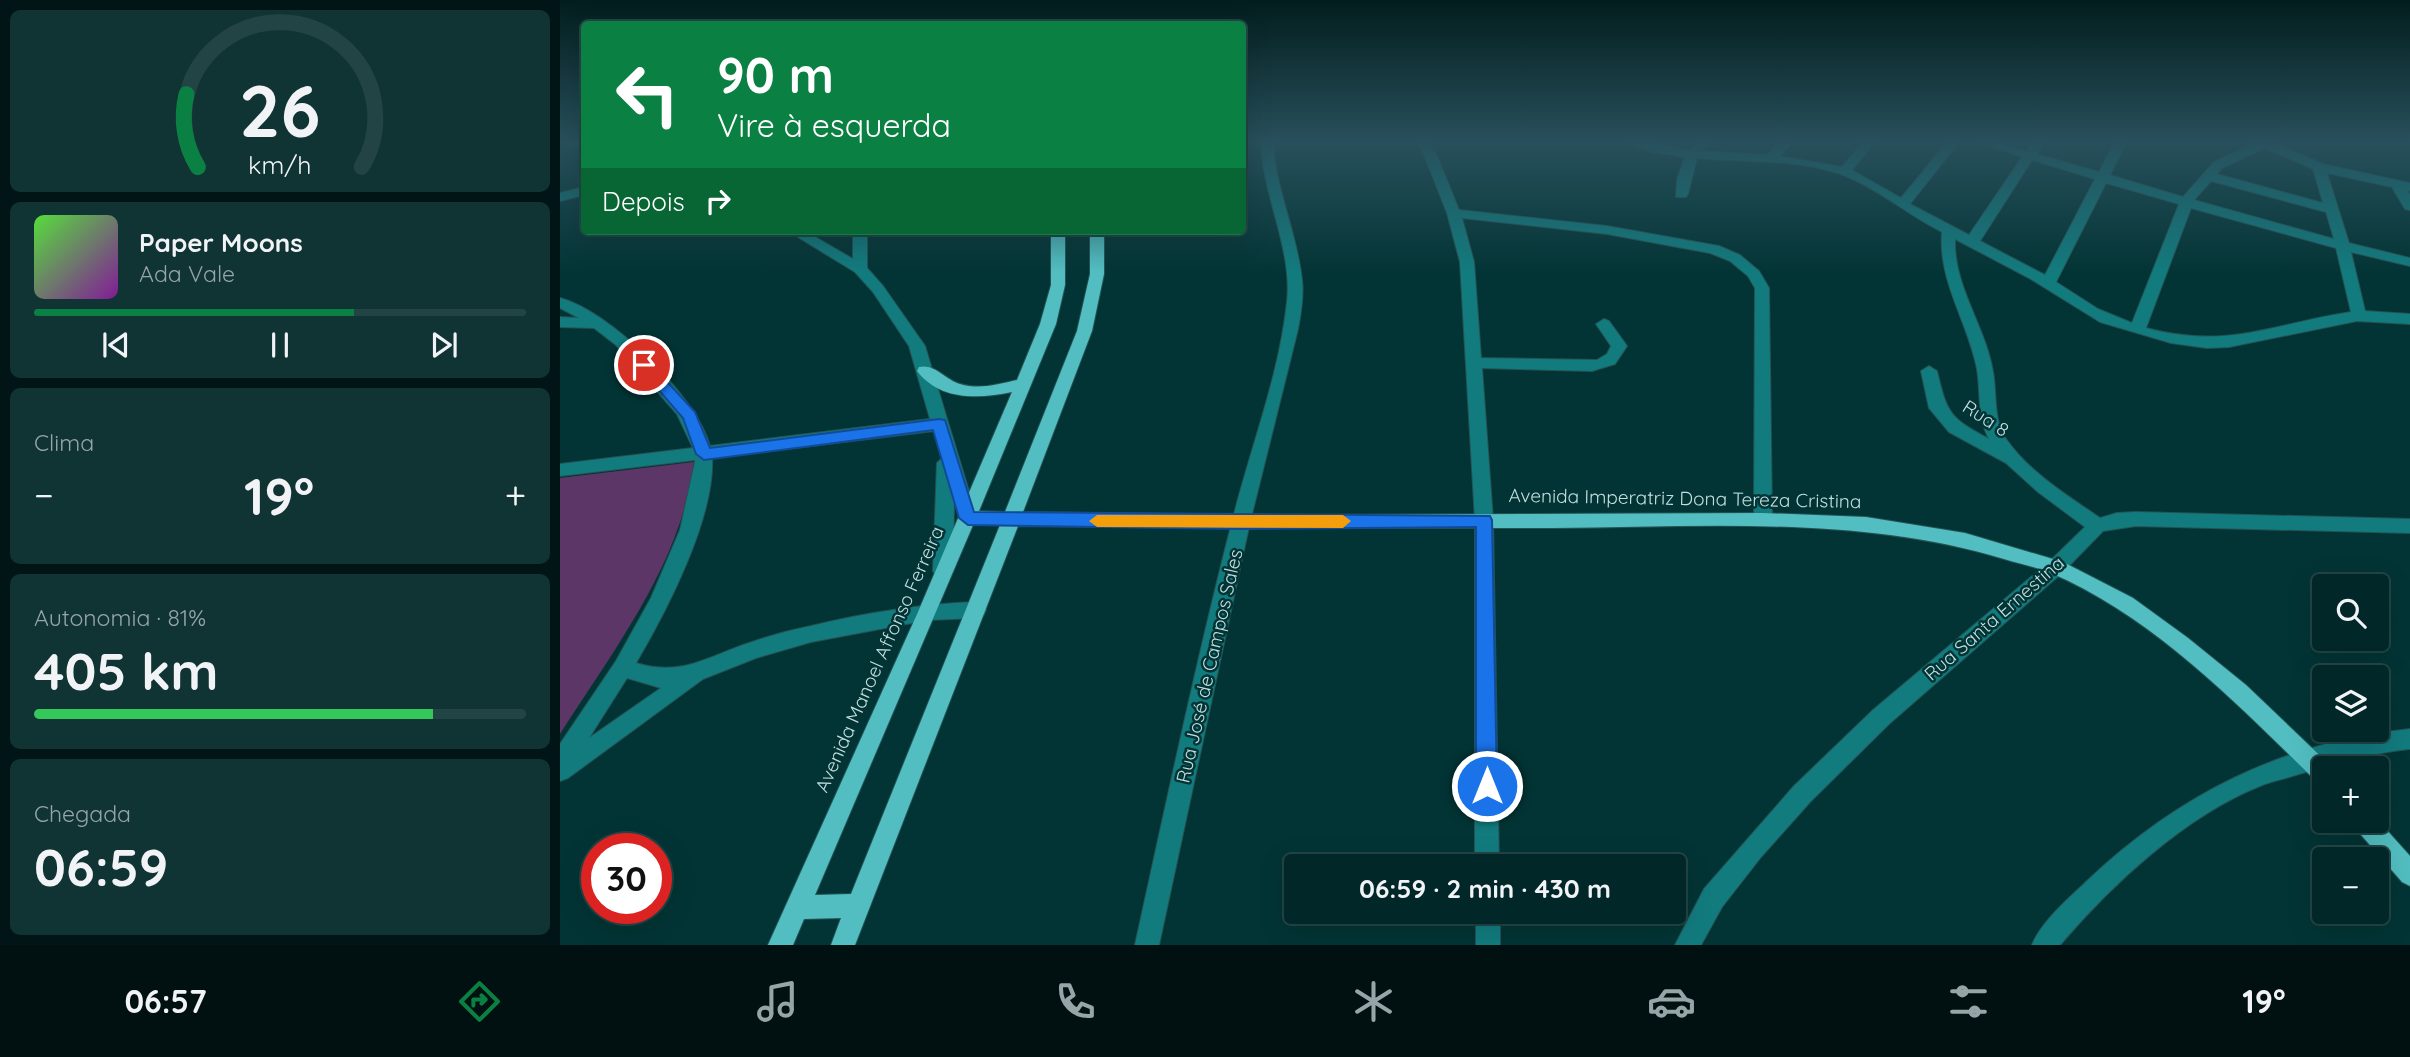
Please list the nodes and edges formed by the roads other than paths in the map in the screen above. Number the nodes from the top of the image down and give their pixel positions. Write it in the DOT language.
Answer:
graph roads {
  1 [pos="1271,185"];
  2 [pos="1443,185"];
  3 [pos="1682,185"];
  4 [pos="1872,185"];
  5 [pos="1919,185"];
  6 [pos="2010,185"];
  7 [pos="2098,185"];
  8 [pos="2129,185"];
  9 [pos="2200,185"];
  10 [pos="2242,185"];
  11 [pos="2324,185"];
  12 [pos="2404,186"];
  13 [pos="581,192"];
  14 [pos="1681,194"];
  15 [pos="560,197"];
  16 [pos="2186,202"];
  17 [pos="1903,205"];
  18 [pos="2410,206"];
  19 [pos="2330,209"];
  20 [pos="1454,213"];
  21 [pos="1948,231"];
  22 [pos="801,235"];
  23 [pos="860,235"];
  24 [pos="1058,235"];
  25 [pos="1097,235"];
  26 [pos="1971,243"];
  27 [pos="2343,246"];
  28 [pos="2410,262"];
  29 [pos="860,270"];
  30 [pos="2048,283"];
  31 [pos="560,303"];
  32 [pos="2359,316"];
  33 [pos="2410,319"];
  34 [pos="560,322"];
  35 [pos="597,323"];
  36 [pos="1604,324"];
  37 [pos="2137,331"];
  38 [pos="1474,364"];
  39 [pos="925,371"];
  40 [pos="1929,371"];
  41 [pos="1025,383"];
  42 [pos="942,433"];
  43 [pos="704,454"];
  44 [pos="2011,458"];
  45 [pos="560,470"];
  46 [pos="968,518"];
  47 [pos="1012,520"];
  48 [pos="1484,520"];
  49 [pos="1763,520"];
  50 [pos="1241,522"];
  51 [pos="2097,526"];
  52 [pos="2410,526"];
  53 [pos="2056,566"];
  54 [pos="942,577"];
  55 [pos="976,610"];
  56 [pos="928,612"];
  57 [pos="622,668"];
  58 [pos="701,671"];
  59 [pos="2410,739"];
  60 [pos="2338,756"];
  61 [pos="2312,761"];
  62 [pos="560,762"];
  63 [pos="2312,768"];
  64 [pos="560,771"];
  65 [pos="2374,833"];
  66 [pos="1488,854"];
  67 [pos="2410,874"];
  68 [pos="858,906"];
  69 [pos="797,907"];
  70 [pos="1488,924"];
  71 [pos="780,945"];
  72 [pos="843,945"];
  73 [pos="1147,945"];
  74 [pos="1488,945"];
  75 [pos="1686,945"];
  76 [pos="2044,945"];
  1 -- 50 [label="street, Rua José de Campos Sales"];
  2 -- 20 [label="street"];
  3 -- 14 [label="street"];
  4 -- 17 [label="street"];
  5 -- 17 [label="street"];
  6 -- 26 [label="street"];
  7 -- 30 [label="street"];
  8 -- 16 [label="street"];
  9 -- 16 [label="street"];
  10 -- 19 [label="street"];
  11 -- 19 [label="street"];
  12 -- 18 [label="street"];
  13 -- 15 [label="street"];
  16 -- 27 [label="street"];
  16 -- 37 [label="street"];
  17 -- 21 [label="street"];
  19 -- 27 [label="street"];
  20 -- 38 [label="street"];
  20 -- 49 [label="street"];
  21 -- 26 [label="street"];
  21 -- 44 [label="street"];
  22 -- 29 [label="street"];
  23 -- 29 [label="street"];
  24 -- 41 [label="main road, Avenida Manoel Affonso Ferreira"];
  25 -- 47 [label="main road"];
  26 -- 30 [label="street"];
  27 -- 28 [label="street"];
  27 -- 32 [label="street"];
  29 -- 39 [label="street"];
  30 -- 37 [label="street"];
  31 -- 35 [label="street"];
  32 -- 33 [label="street"];
  32 -- 37 [label="street"];
  34 -- 35 [label="street"];
  35 -- 43 [label="street"];
  36 -- 38 [label="street"];
  38 -- 48 [label="street"];
  39 -- 41 [label="main road"];
  39 -- 42 [label="street"];
  40 -- 44 [label="street, Rua 8"];
  41 -- 46 [label="main road, Avenida Manoel Affonso Ferreira"];
  42 -- 43 [label="street"];
  42 -- 46 [label="street"];
  42 -- 54 [label="street"];
  43 -- 45 [label="street"];
  43 -- 57 [label="street"];
  44 -- 51 [label="street"];
  46 -- 47 [label="main road, Avenida Imperatriz Dona Tereza Cristina"];
  46 -- 54 [label="main road, Avenida Manoel Affonso Ferreira"];
  47 -- 50 [label="main road, Avenida Imperatriz Dona Tereza Cristina"];
  47 -- 55 [label="main road"];
  48 -- 49 [label="main road, Avenida Imperatriz Dona Tereza Cristina"];
  48 -- 50 [label="main road, Avenida Imperatriz Dona Tereza Cristina"];
  48 -- 66 [label="street"];
  49 -- 53 [label="main road, Avenida Imperatriz Dona Tereza Cristina"];
  50 -- 73 [label="street, Rua José de Campos Sales"];
  51 -- 52 [label="street"];
  51 -- 53 [label="street, Rua Santa Ernestina"];
  53 -- 61 [label="main road, Avenida Imperatriz Dona Tereza Cristina"];
  53 -- 75 [label="street, Rua Santa Ernestina"];
  54 -- 56 [label="main road, Avenida Manoel Affonso Ferreira"];
  55 -- 56 [label="street"];
  55 -- 68 [label="main road"];
  56 -- 58 [label="street"];
  56 -- 69 [label="main road, Avenida Manoel Affonso Ferreira"];
  57 -- 58 [label="street"];
  57 -- 62 [label="street"];
  58 -- 64 [label="street"];
  59 -- 60 [label="street"];
  63 -- 76 [label="street"];
  65 -- 67 [label="main road"];
  68 -- 69 [label="main road"];
  68 -- 72 [label="main road"];
  69 -- 71 [label="main road, Avenida Manoel Affonso Ferreira"];
  70 -- 74 [label="street"];
}
